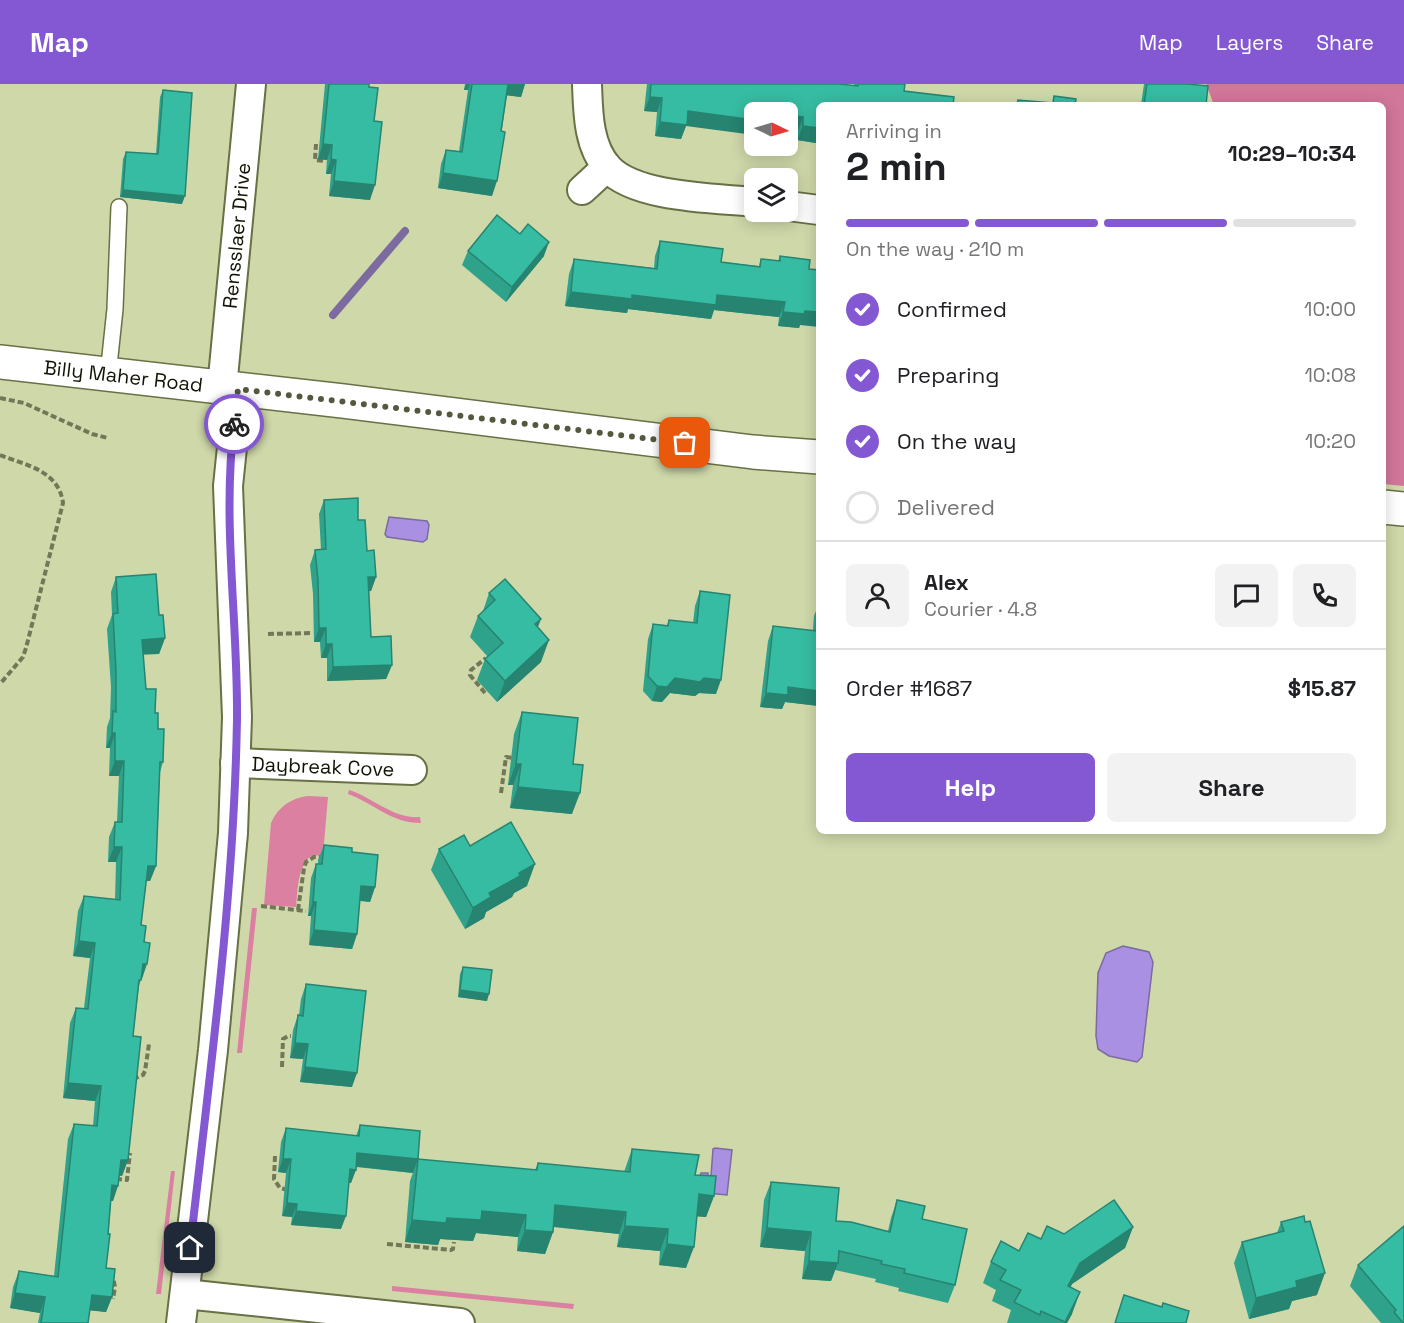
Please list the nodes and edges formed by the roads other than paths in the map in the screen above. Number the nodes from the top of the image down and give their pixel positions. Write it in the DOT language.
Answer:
graph roads {
  1 [pos="251,84"];
  2 [pos="587,84"];
  3 [pos="607,167"];
  4 [pos="582,190"];
  5 [pos="744,201"];
  6 [pos="119,207"];
  7 [pos="798,207"];
  8 [pos="816,210"];
  9 [pos="0,362"];
  10 [pos="108,375"];
  11 [pos="230,388"];
  12 [pos="816,457"];
  13 [pos="1386,507"];
  14 [pos="1404,509"];
  15 [pos="235,763"];
  16 [pos="412,770"];
  17 [pos="185,1294"];
  18 [pos="181,1323"];
  19 [pos="460,1323"];
  1 -- 11 [label="street, Rensslaer Drive"];
  2 -- 3 [label="street"];
  3 -- 4 [label="street"];
  3 -- 5 [label="street"];
  6 -- 10 [label="lane"];
  7 -- 8 [label="street"];
  9 -- 10 [label="main road, Billy Maher Road"];
  10 -- 11 [label="main road, Billy Maher Road"];
  11 -- 12 [label="main road, Billy Maher Road"];
  11 -- 15 [label="street, Rensslaer Drive"];
  13 -- 14 [label="main road"];
  15 -- 16 [label="street, Daybreak Cove"];
  15 -- 17 [label="street, Rensslaer Drive"];
  17 -- 18 [label="street, Rensslaer Drive"];
  17 -- 19 [label="street"];
}
